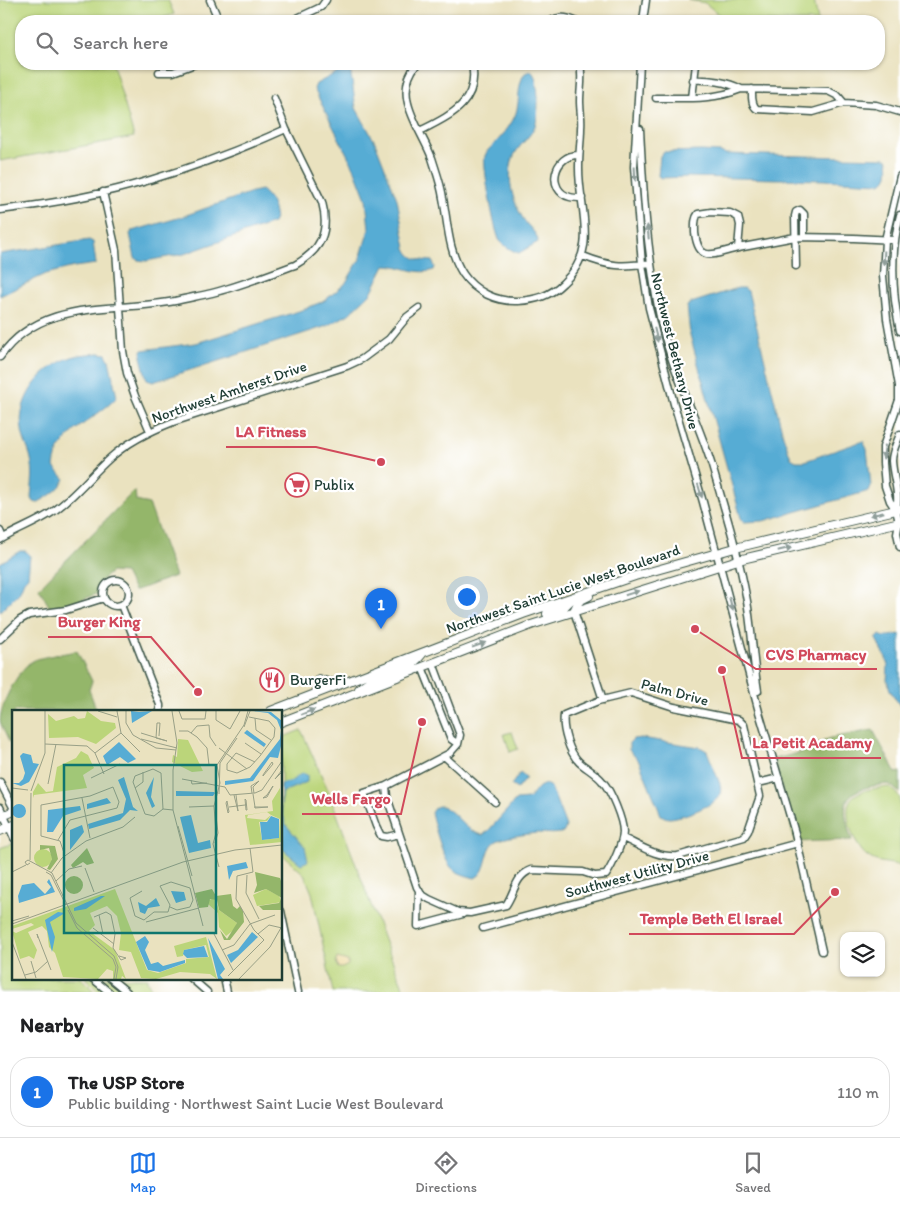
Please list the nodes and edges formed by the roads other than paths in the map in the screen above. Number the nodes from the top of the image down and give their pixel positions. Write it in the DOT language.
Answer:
graph roads {
  1 [pos="210,0"];
  2 [pos="326,0"];
  3 [pos="646,0"];
  4 [pos="216,15"];
  5 [pos="304,15"];
  6 [pos="643,15"];
  7 [pos="178,70"];
  8 [pos="413,70"];
  9 [pos="472,70"];
  10 [pos="581,70"];
  11 [pos="640,70"];
  12 [pos="695,70"];
  13 [pos="159,72"];
  14 [pos="694,80"];
  15 [pos="741,89"];
  16 [pos="752,89"];
  17 [pos="638,90"];
  18 [pos="274,98"];
  19 [pos="656,98"];
  20 [pos="692,98"];
  21 [pos="844,103"];
  22 [pos="900,112"];
  23 [pos="286,129"];
  24 [pos="420,131"];
  25 [pos="579,155"];
  26 [pos="900,176"];
  27 [pos="103,192"];
  28 [pos="582,198"];
  29 [pos="0,210"];
  30 [pos="900,215"];
  31 [pos="796,237"];
  32 [pos="804,237"];
  33 [pos="886,240"];
  34 [pos="895,240"];
  35 [pos="738,248"];
  36 [pos="582,256"];
  37 [pos="651,263"];
  38 [pos="642,264"];
  39 [pos="796,266"];
  40 [pos="120,307"];
  41 [pos="420,308"];
  42 [pos="900,331"];
  43 [pos="896,352"];
  44 [pos="0,357"];
  45 [pos="150,431"];
  46 [pos="900,434"];
  47 [pos="898,509"];
  48 [pos="900,523"];
  49 [pos="0,531"];
  50 [pos="1,539"];
  51 [pos="900,546"];
  52 [pos="735,548"];
  53 [pos="716,553"];
  54 [pos="738,560"];
  55 [pos="720,565"];
  56 [pos="610,585"];
  57 [pos="574,597"];
  58 [pos="104,598"];
  59 [pos="121,605"];
  60 [pos="574,611"];
  61 [pos="506,634"];
  62 [pos="460,638"];
  63 [pos="0,639"];
  64 [pos="424,652"];
  65 [pos="433,662"];
  66 [pos="422,668"];
  67 [pos="380,669"];
  68 [pos="442,686"];
  69 [pos="431,690"];
  70 [pos="316,694"];
  71 [pos="354,694"];
  72 [pos="603,700"];
  73 [pos="160,708"];
  74 [pos="274,710"];
  75 [pos="454,720"];
  76 [pos="763,721"];
  77 [pos="282,722"];
  78 [pos="444,723"];
  79 [pos="458,744"];
  80 [pos="444,756"];
  81 [pos="779,778"];
  82 [pos="0,782"];
  83 [pos="758,783"];
  84 [pos="386,786"];
  85 [pos="495,802"];
  86 [pos="0,806"];
  87 [pos="12,806"];
  88 [pos="2,816"];
  89 [pos="12,826"];
  90 [pos="0,831"];
  91 [pos="399,834"];
  92 [pos="623,838"];
  93 [pos="798,843"];
  94 [pos="419,890"];
  95 [pos="467,913"];
  96 [pos="282,916"];
  97 [pos="483,928"];
  98 [pos="822,951"];
  99 [pos="94,980"];
  100 [pos="112,980"];
  101 [pos="200,990"];
  102 [pos="109,992"];
  103 [pos="127,992"];
  104 [pos="207,992"];
  105 [pos="298,992"];
  1 -- 4 [label="street"];
  2 -- 5 [label="street"];
  3 -- 6 [label="street"];
  7 -- 13 [label="street"];
  8 -- 24 [label="street"];
  9 -- 24 [label="street"];
  10 -- 25 [label="street"];
  11 -- 17 [label="street, Northwest Bethany Drive"];
  12 -- 14 [label="street"];
  14 -- 15 [label="street"];
  14 -- 20 [label="street"];
  15 -- 16 [label="street"];
  15 -- 20 [label="street"];
  16 -- 21 [label="street"];
  16 -- 21 [label="street"];
  37 -- 17 [label="street, Northwest Bethany Drive, one-way"];
  17 -- 38 [label="street, Northwest Bethany Drive, one-way"];
  18 -- 23 [label="street"];
  19 -- 20 [label="street"];
  21 -- 22 [label="street"];
  23 -- 27 [label="street"];
  23 -- 40 [label="street"];
  24 -- 36 [label="street"];
  25 -- 28 [label="street"];
  25 -- 28 [label="street"];
  26 -- 33 [label="street"];
  27 -- 29 [label="street"];
  27 -- 40 [label="street"];
  28 -- 36 [label="street"];
  30 -- 34 [label="street"];
  31 -- 32 [label="street"];
  31 -- 32 [label="street"];
  31 -- 35 [label="street"];
  31 -- 39 [label="street"];
  32 -- 33 [label="street"];
  33 -- 34 [label="street"];
  33 -- 43 [label="street, one-way"];
  34 -- 42 [label="street"];
  35 -- 35 [label="street"];
  36 -- 38 [label="street"];
  37 -- 38 [label="street"];
  37 -- 52 [label="street, Northwest Bethany Drive"];
  38 -- 53 [label="street, Northwest Bethany Drive, one-way"];
  40 -- 44 [label="street"];
  40 -- 45 [label="street"];
  41 -- 45 [label="street, Northwest Amherst Drive"];
  43 -- 47 [label="street, one-way"];
  45 -- 50 [label="street, Northwest Amherst Drive"];
  46 -- 47 [label="street"];
  47 -- 48 [label="street"];
  47 -- 52 [label="main road, Northwest Saint Lucie West Boulevard, one-way"];
  48 -- 51 [label="street"];
  54 -- 48 [label="main road, one-way"];
  49 -- 50 [label="street"];
  52 -- 53 [label="main road, Northwest Saint Lucie West Boulevard"];
  52 -- 54 [label="street, Northwest Bethany Drive"];
  53 -- 55 [label="street, Northwest Bethany Drive"];
  53 -- 56 [label="main road, Northwest Saint Lucie West Boulevard"];
  54 -- 55 [label="main road"];
  54 -- 76 [label="street, Northwest Bethany Drive"];
  60 -- 55 [label="main road, one-way"];
  55 -- 76 [label="street, Northwest Bethany Drive, one-way"];
  56 -- 57 [label="main road, Northwest Saint Lucie West Boulevard"];
  56 -- 60 [label="main road"];
  57 -- 61 [label="main road"];
  57 -- 62 [label="main road, Northwest Saint Lucie West Boulevard"];
  58 -- 59 [label="street"];
  58 -- 59 [label="street"];
  58 -- 63 [label="street"];
  59 -- 73 [label="street"];
  60 -- 61 [label="main road"];
  60 -- 72 [label="street"];
  65 -- 61 [label="main road, one-way"];
  62 -- 64 [label="main road, Northwest Saint Lucie West Boulevard"];
  62 -- 66 [label="main road"];
  64 -- 67 [label="main road, Northwest Saint Lucie West Boulevard"];
  64 -- 71 [label="main road"];
  65 -- 66 [label="main road"];
  65 -- 68 [label="street"];
  66 -- 69 [label="street"];
  66 -- 71 [label="main road"];
  67 -- 70 [label="main road, Northwest Saint Lucie West Boulevard"];
  67 -- 70 [label="main road"];
  68 -- 69 [label="street"];
  68 -- 75 [label="street"];
  69 -- 78 [label="street"];
  70 -- 74 [label="main road, Northwest Saint Lucie West Boulevard"];
  77 -- 71 [label="main road, one-way"];
  72 -- 83 [label="street, Palm Drive"];
  72 -- 92 [label="street, Palm Drive"];
  75 -- 78 [label="street"];
  75 -- 79 [label="street"];
  76 -- 81 [label="street"];
  78 -- 79 [label="street"];
  79 -- 80 [label="street"];
  80 -- 84 [label="street"];
  80 -- 85 [label="street"];
  81 -- 83 [label="street"];
  81 -- 93 [label="street"];
  82 -- 87 [label="street"];
  83 -- 92 [label="street, Palm Drive"];
  84 -- 91 [label="street"];
  84 -- 91 [label="street"];
  86 -- 88 [label="street"];
  88 -- 89 [label="street"];
  89 -- 90 [label="main road"];
  91 -- 94 [label="street"];
  92 -- 95 [label="street"];
  93 -- 97 [label="street, Southwest Utility Drive"];
  93 -- 98 [label="street"];
  94 -- 95 [label="street"];
  94 -- 95 [label="street"];
  96 -- 105 [label="street"];
  99 -- 102 [label="street"];
  100 -- 103 [label="street"];
  101 -- 104 [label="street"];
}
